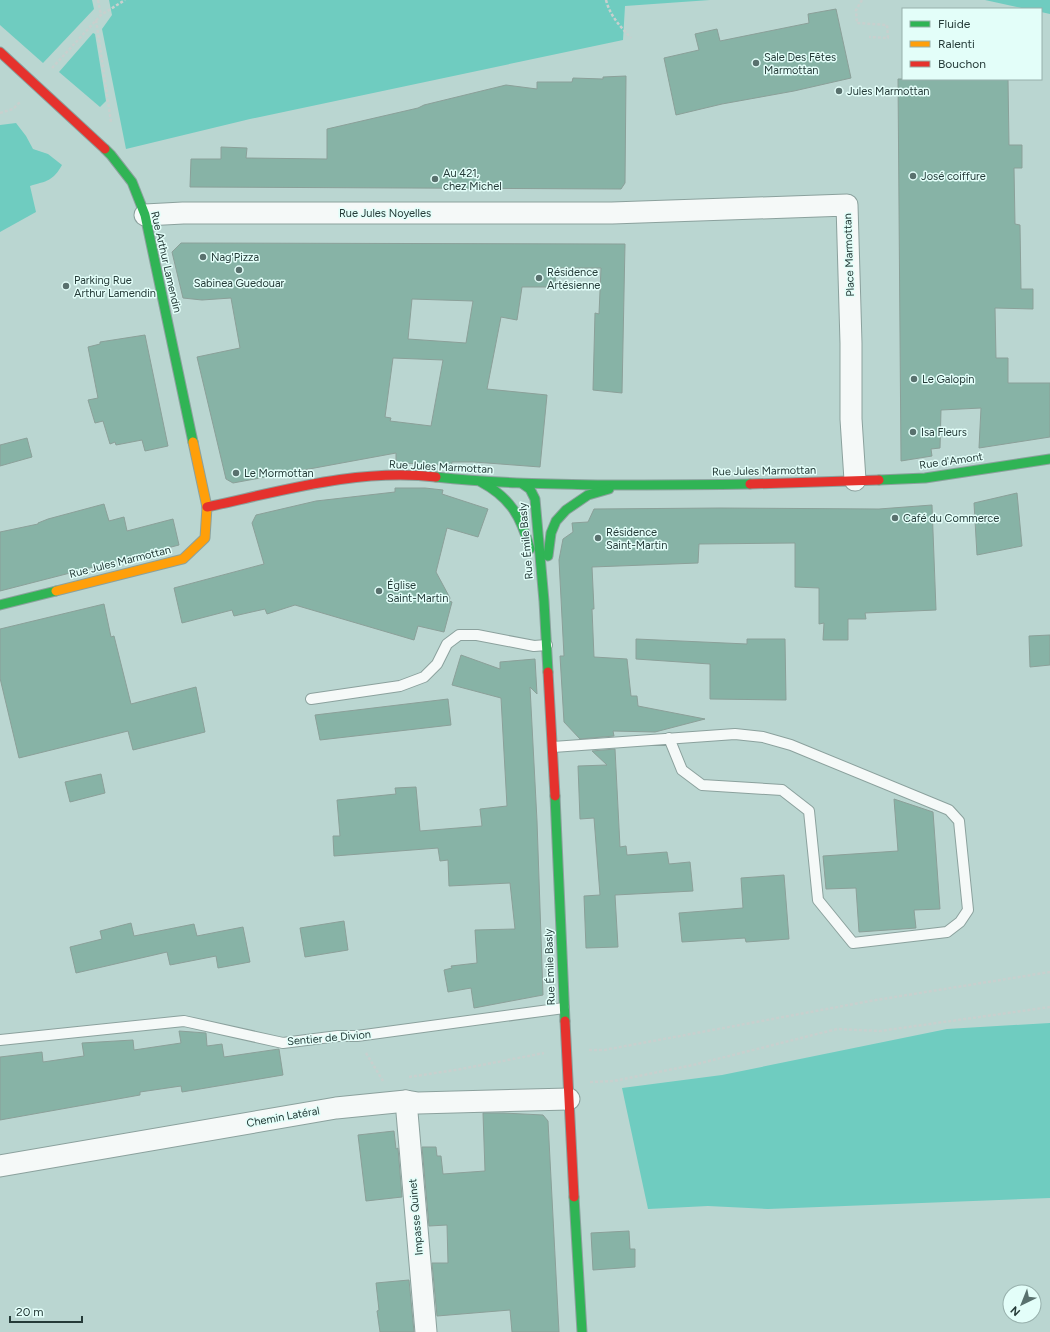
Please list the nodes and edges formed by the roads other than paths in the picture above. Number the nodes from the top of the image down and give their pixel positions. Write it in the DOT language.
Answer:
graph roads {
  1 [pos="0,52"];
  2 [pos="624,213"];
  3 [pos="145,215"];
  4 [pos="1050,459"];
  5 [pos="855,480"];
  6 [pos="480,482"];
  7 [pos="523,484"];
  8 [pos="624,485"];
  9 [pos="207,507"];
  10 [pos="544,601"];
  11 [pos="0,605"];
  12 [pos="547,645"];
  13 [pos="311,699"];
  14 [pos="669,738"];
  15 [pos="552,747"];
  16 [pos="564,1008"];
  17 [pos="0,1040"];
  18 [pos="568,1091"];
  19 [pos="406,1101"];
  20 [pos="0,1166"];
  21 [pos="426,1332"];
  22 [pos="582,1332"];
  1 -- 3 [label="street, Rue Arthur Lamendin"];
  2 -- 3 [label="street, Rue Jules Noyelles"];
  2 -- 5 [label="street, Place Marmottan"];
  3 -- 9 [label="street, Rue Arthur Lamendin"];
  4 -- 5 [label="street, Rue d'Amont"];
  5 -- 8 [label="street, Rue Jules Marmottan"];
  6 -- 7 [label="street, Rue Jules Marmottan"];
  6 -- 9 [label="street, Rue Jules Marmottan"];
  6 -- 10 [label="street, Rue Émile Basly"];
  7 -- 8 [label="street, Rue Jules Marmottan"];
  7 -- 10 [label="street, Rue Émile Basly"];
  8 -- 10 [label="street, Rue Émile Basly"];
  9 -- 11 [label="street, Rue Jules Marmottan"];
  10 -- 12 [label="street, Rue Émile Basly"];
  12 -- 13 [label="lane"];
  12 -- 15 [label="street, Rue Émile Basly"];
  14 -- 14 [label="lane"];
  14 -- 15 [label="lane"];
  15 -- 16 [label="street, Rue Émile Basly"];
  16 -- 17 [label="lane, Sentier de Divion"];
  16 -- 18 [label="street, Rue Émile Basly"];
  18 -- 19 [label="street, Chemin Latéral"];
  18 -- 22 [label="street, Rue Émile Basly"];
  19 -- 20 [label="street, Chemin Latéral"];
  19 -- 21 [label="street, Impasse Quinet"];
}
